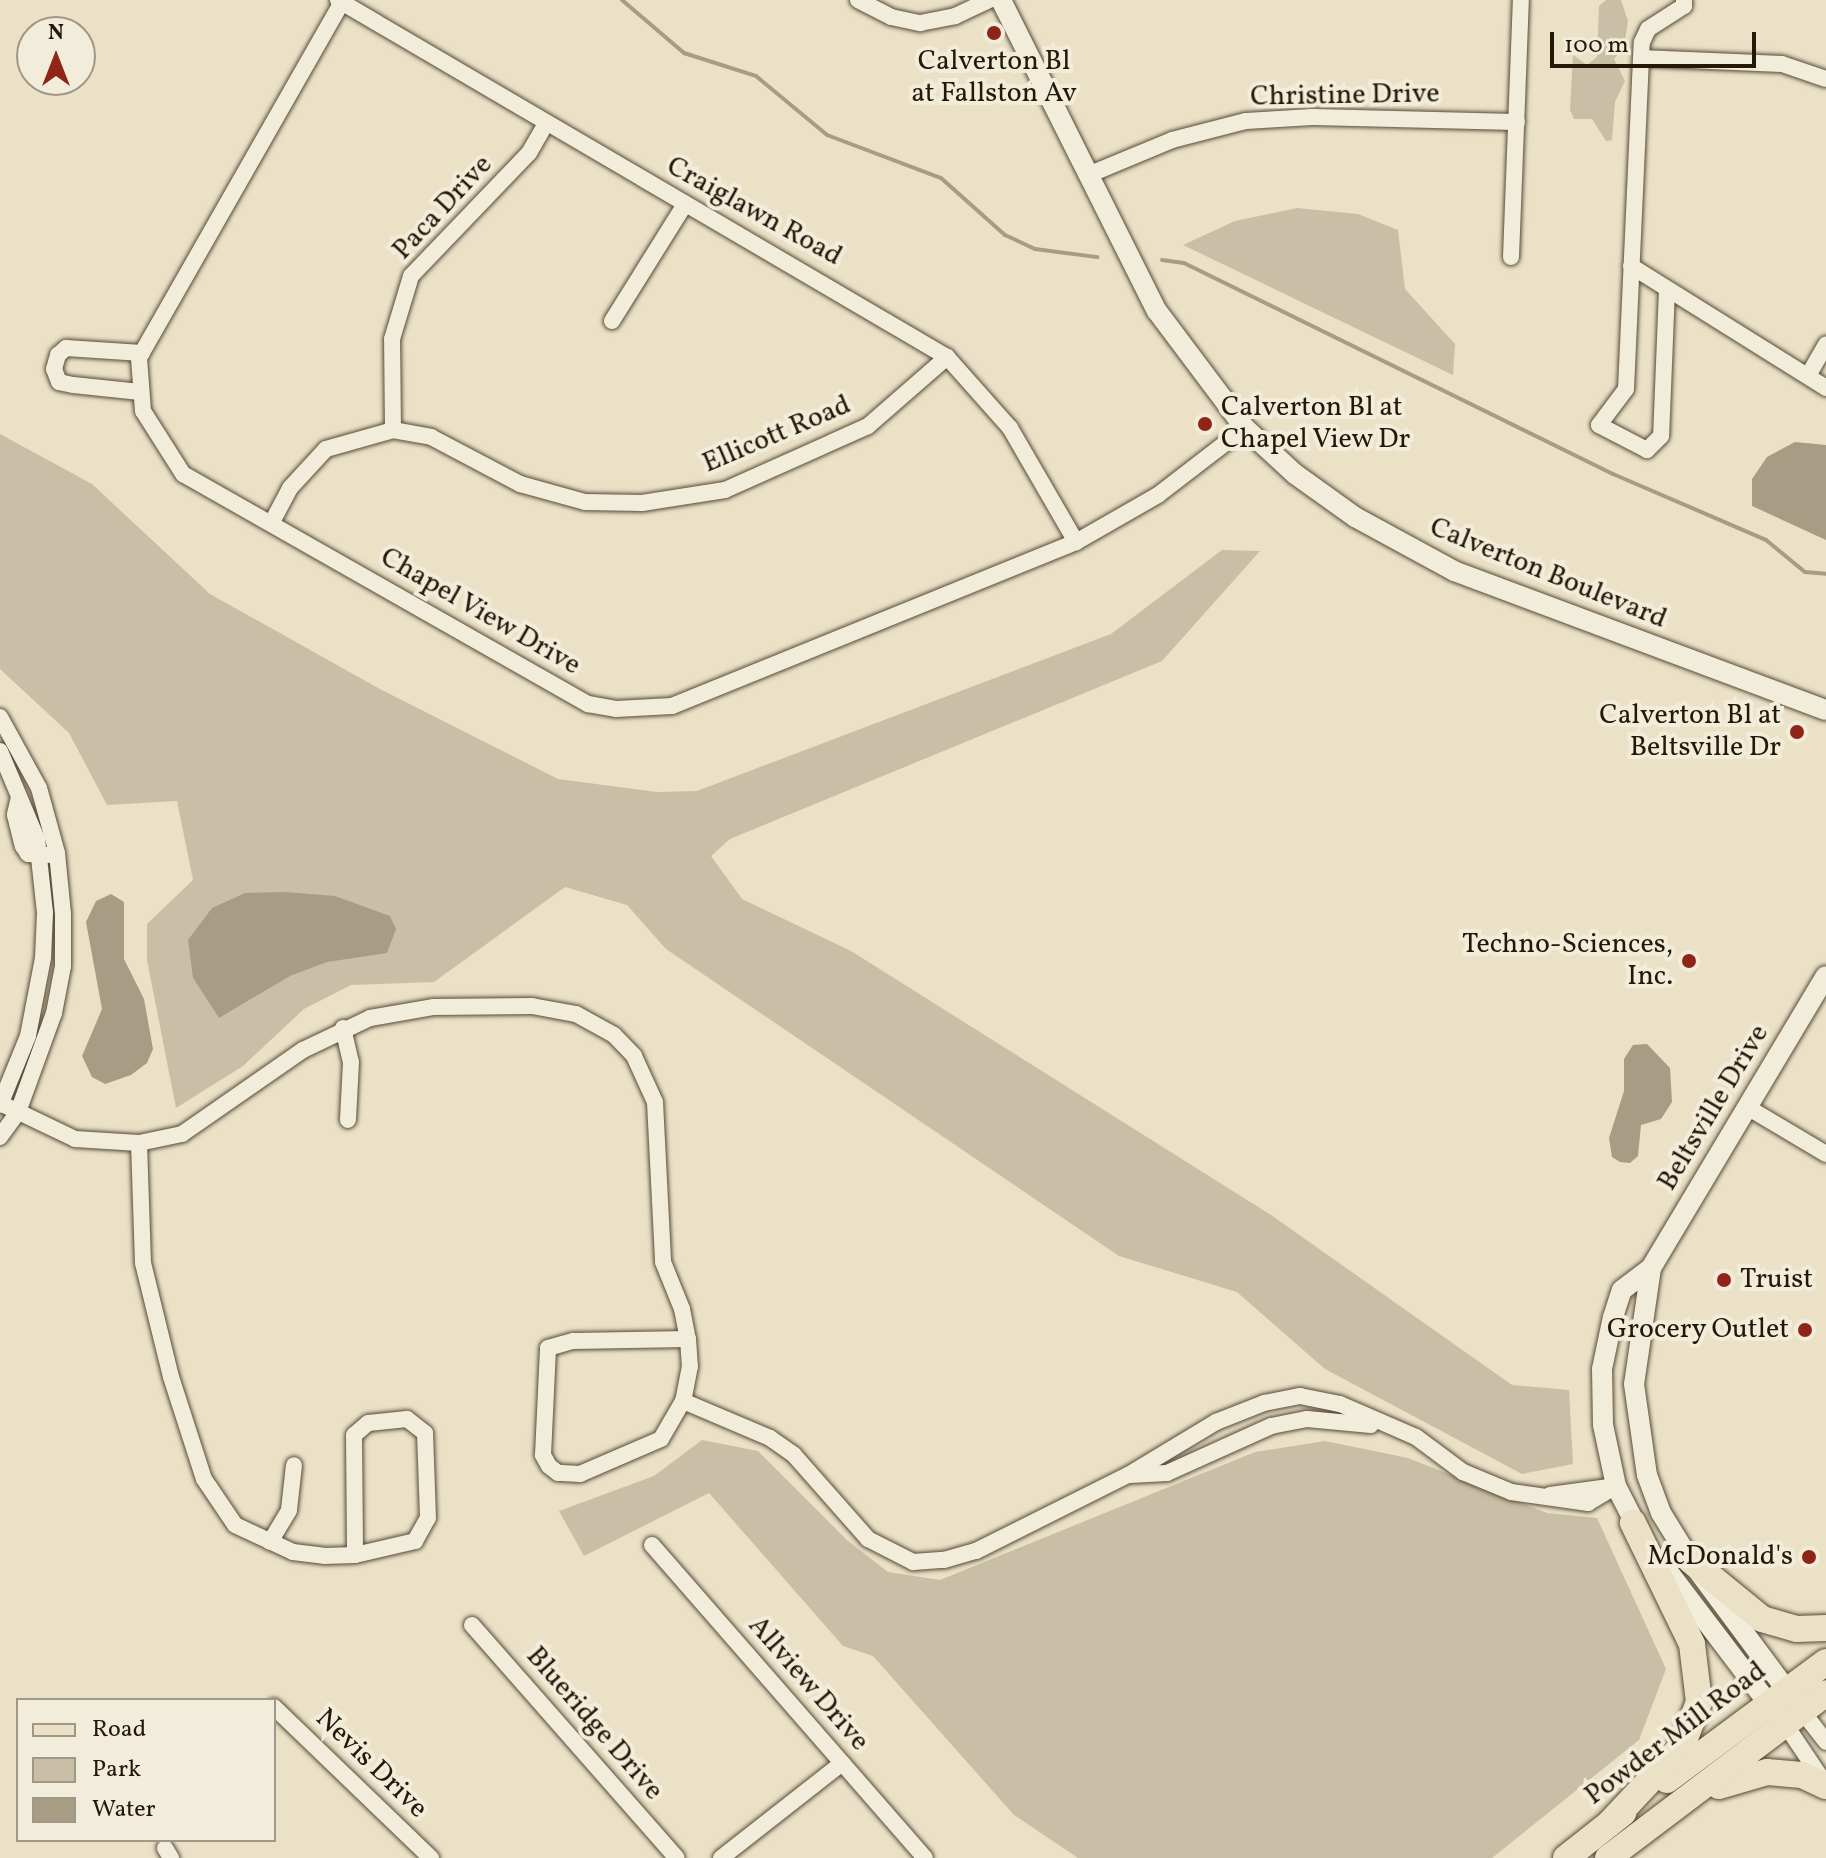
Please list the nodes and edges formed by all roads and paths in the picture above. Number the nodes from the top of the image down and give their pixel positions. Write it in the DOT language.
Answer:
graph roads {
  1 [pos="858,0"];
  2 [pos="989,0"];
  3 [pos="1001,0"];
  4 [pos="1521,0"];
  5 [pos="1684,0"];
  6 [pos="340,1"];
  7 [pos="1641,58"];
  8 [pos="1826,79"];
  9 [pos="1517,122"];
  10 [pos="546,124"];
  11 [pos="1088,175"];
  12 [pos="685,204"];
  13 [pos="1511,257"];
  14 [pos="1631,266"];
  15 [pos="1667,289"];
  16 [pos="612,321"];
  17 [pos="1826,345"];
  18 [pos="142,353"];
  19 [pos="947,357"];
  20 [pos="1809,374"];
  21 [pos="1826,388"];
  22 [pos="140,392"];
  23 [pos="1245,428"];
  24 [pos="393,430"];
  25 [pos="272,522"];
  26 [pos="1076,542"];
  27 [pos="1826,710"];
  28 [pos="0,717"];
  29 [pos="0,751"];
  30 [pos="39,788"];
  31 [pos="20,796"];
  32 [pos="57,853"];
  33 [pos="40,858"];
  34 [pos="1826,976"];
  35 [pos="343,1028"];
  36 [pos="0,1104"];
  37 [pos="1747,1107"];
  38 [pos="18,1112"];
  39 [pos="348,1120"];
  40 [pos="0,1137"];
  41 [pos="139,1143"];
  42 [pos="1826,1154"];
  43 [pos="1651,1268"];
  44 [pos="688,1339"];
  45 [pos="683,1401"];
  46 [pos="1267,1413"];
  47 [pos="1397,1429"];
  48 [pos="294,1465"];
  49 [pos="1128,1475"];
  50 [pos="1616,1486"];
  51 [pos="1633,1523"];
  52 [pos="270,1542"];
  53 [pos="652,1545"];
  54 [pos="355,1555"];
  55 [pos="1690,1560"];
  56 [pos="472,1625"];
  57 [pos="1826,1628"];
  58 [pos="1826,1662"];
  59 [pos="1826,1693"];
  60 [pos="1786,1707"];
  61 [pos="276,1710"];
  62 [pos="1826,1742"];
  63 [pos="842,1763"];
  64 [pos="1826,1786"];
  65 [pos="1610,1823"];
  66 [pos="1616,1852"];
  67 [pos="431,1858"];
  68 [pos="677,1858"];
  69 [pos="721,1858"];
  70 [pos="925,1858"];
  71 [pos="1566,1858"];
  1 -- 2 [label="street"];
  3 -- 11 [label="street, Calverton Boulevard"];
  4 -- 9 [label="street"];
  5 -- 7 [label="street"];
  6 -- 10 [label="street, Craiglawn Road"];
  6 -- 18 [label="street, Chapel View Drive"];
  7 -- 8 [label="street"];
  7 -- 14 [label="street"];
  9 -- 11 [label="street, Christine Drive"];
  9 -- 13 [label="street"];
  10 -- 12 [label="street, Craiglawn Road"];
  10 -- 24 [label="street, Paca Drive"];
  11 -- 23 [label="street, Calverton Boulevard"];
  12 -- 16 [label="street"];
  12 -- 19 [label="street, Craiglawn Road"];
  14 -- 15 [label="street"];
  14 -- 15 [label="street"];
  15 -- 20 [label="street"];
  17 -- 20 [label="street"];
  18 -- 22 [label="street, Chapel View Drive"];
  18 -- 22 [label="street"];
  19 -- 24 [label="street, Ellicott Road"];
  19 -- 26 [label="street, Craiglawn Road"];
  20 -- 21 [label="street"];
  22 -- 25 [label="street, Chapel View Drive"];
  23 -- 26 [label="street, Chapel View Drive"];
  23 -- 27 [label="street, Calverton Boulevard"];
  24 -- 25 [label="street, Ellicott Road"];
  25 -- 26 [label="street, Chapel View Drive"];
  28 -- 30 [label="street"];
  29 -- 31 [label="street"];
  30 -- 31 [label="street"];
  30 -- 32 [label="street"];
  31 -- 33 [label="street"];
  32 -- 33 [label="street"];
  32 -- 38 [label="street"];
  33 -- 36 [label="street"];
  34 -- 37 [label="street, Beltsville Drive"];
  35 -- 39 [label="street"];
  35 -- 41 [label="street"];
  35 -- 44 [label="street"];
  36 -- 38 [label="street"];
  37 -- 42 [label="street"];
  37 -- 43 [label="street, Beltsville Drive"];
  38 -- 40 [label="street"];
  38 -- 41 [label="street"];
  41 -- 52 [label="street"];
  43 -- 50 [label="street, Beltsville Drive"];
  43 -- 55 [label="street, Beltsville Drive"];
  44 -- 45 [label="street"];
  44 -- 45 [label="street"];
  45 -- 49 [label="street"];
  46 -- 47 [label="street"];
  46 -- 47 [label="street"];
  46 -- 49 [label="street"];
  46 -- 49 [label="street"];
  47 -- 50 [label="street"];
  48 -- 52 [label="street"];
  50 -- 51 [label="street, Beltsville Drive"];
  51 -- 60 [label="street, Beltsville Drive"];
  51 -- 65 [label="main road"];
  52 -- 54 [label="street"];
  53 -- 63 [label="street, Allview Drive"];
  54 -- 54 [label="street"];
  55 -- 57 [label="main road"];
  55 -- 60 [label="street, Beltsville Drive"];
  56 -- 68 [label="street, Blueridge Drive"];
  58 -- 60 [label="main road, Powder Mill Road"];
  59 -- 60 [label="main road, Powder Mill Road"];
  60 -- 62 [label="street"];
  60 -- 64 [label="street"];
  60 -- 65 [label="main road, Powder Mill Road"];
  60 -- 66 [label="main road, Powder Mill Road"];
  61 -- 67 [label="street, Nevis Drive"];
  63 -- 69 [label="street"];
  63 -- 70 [label="street, Allview Drive"];
  64 -- 66 [label="main road"];
  65 -- 71 [label="main road, Powder Mill Road"];
}
